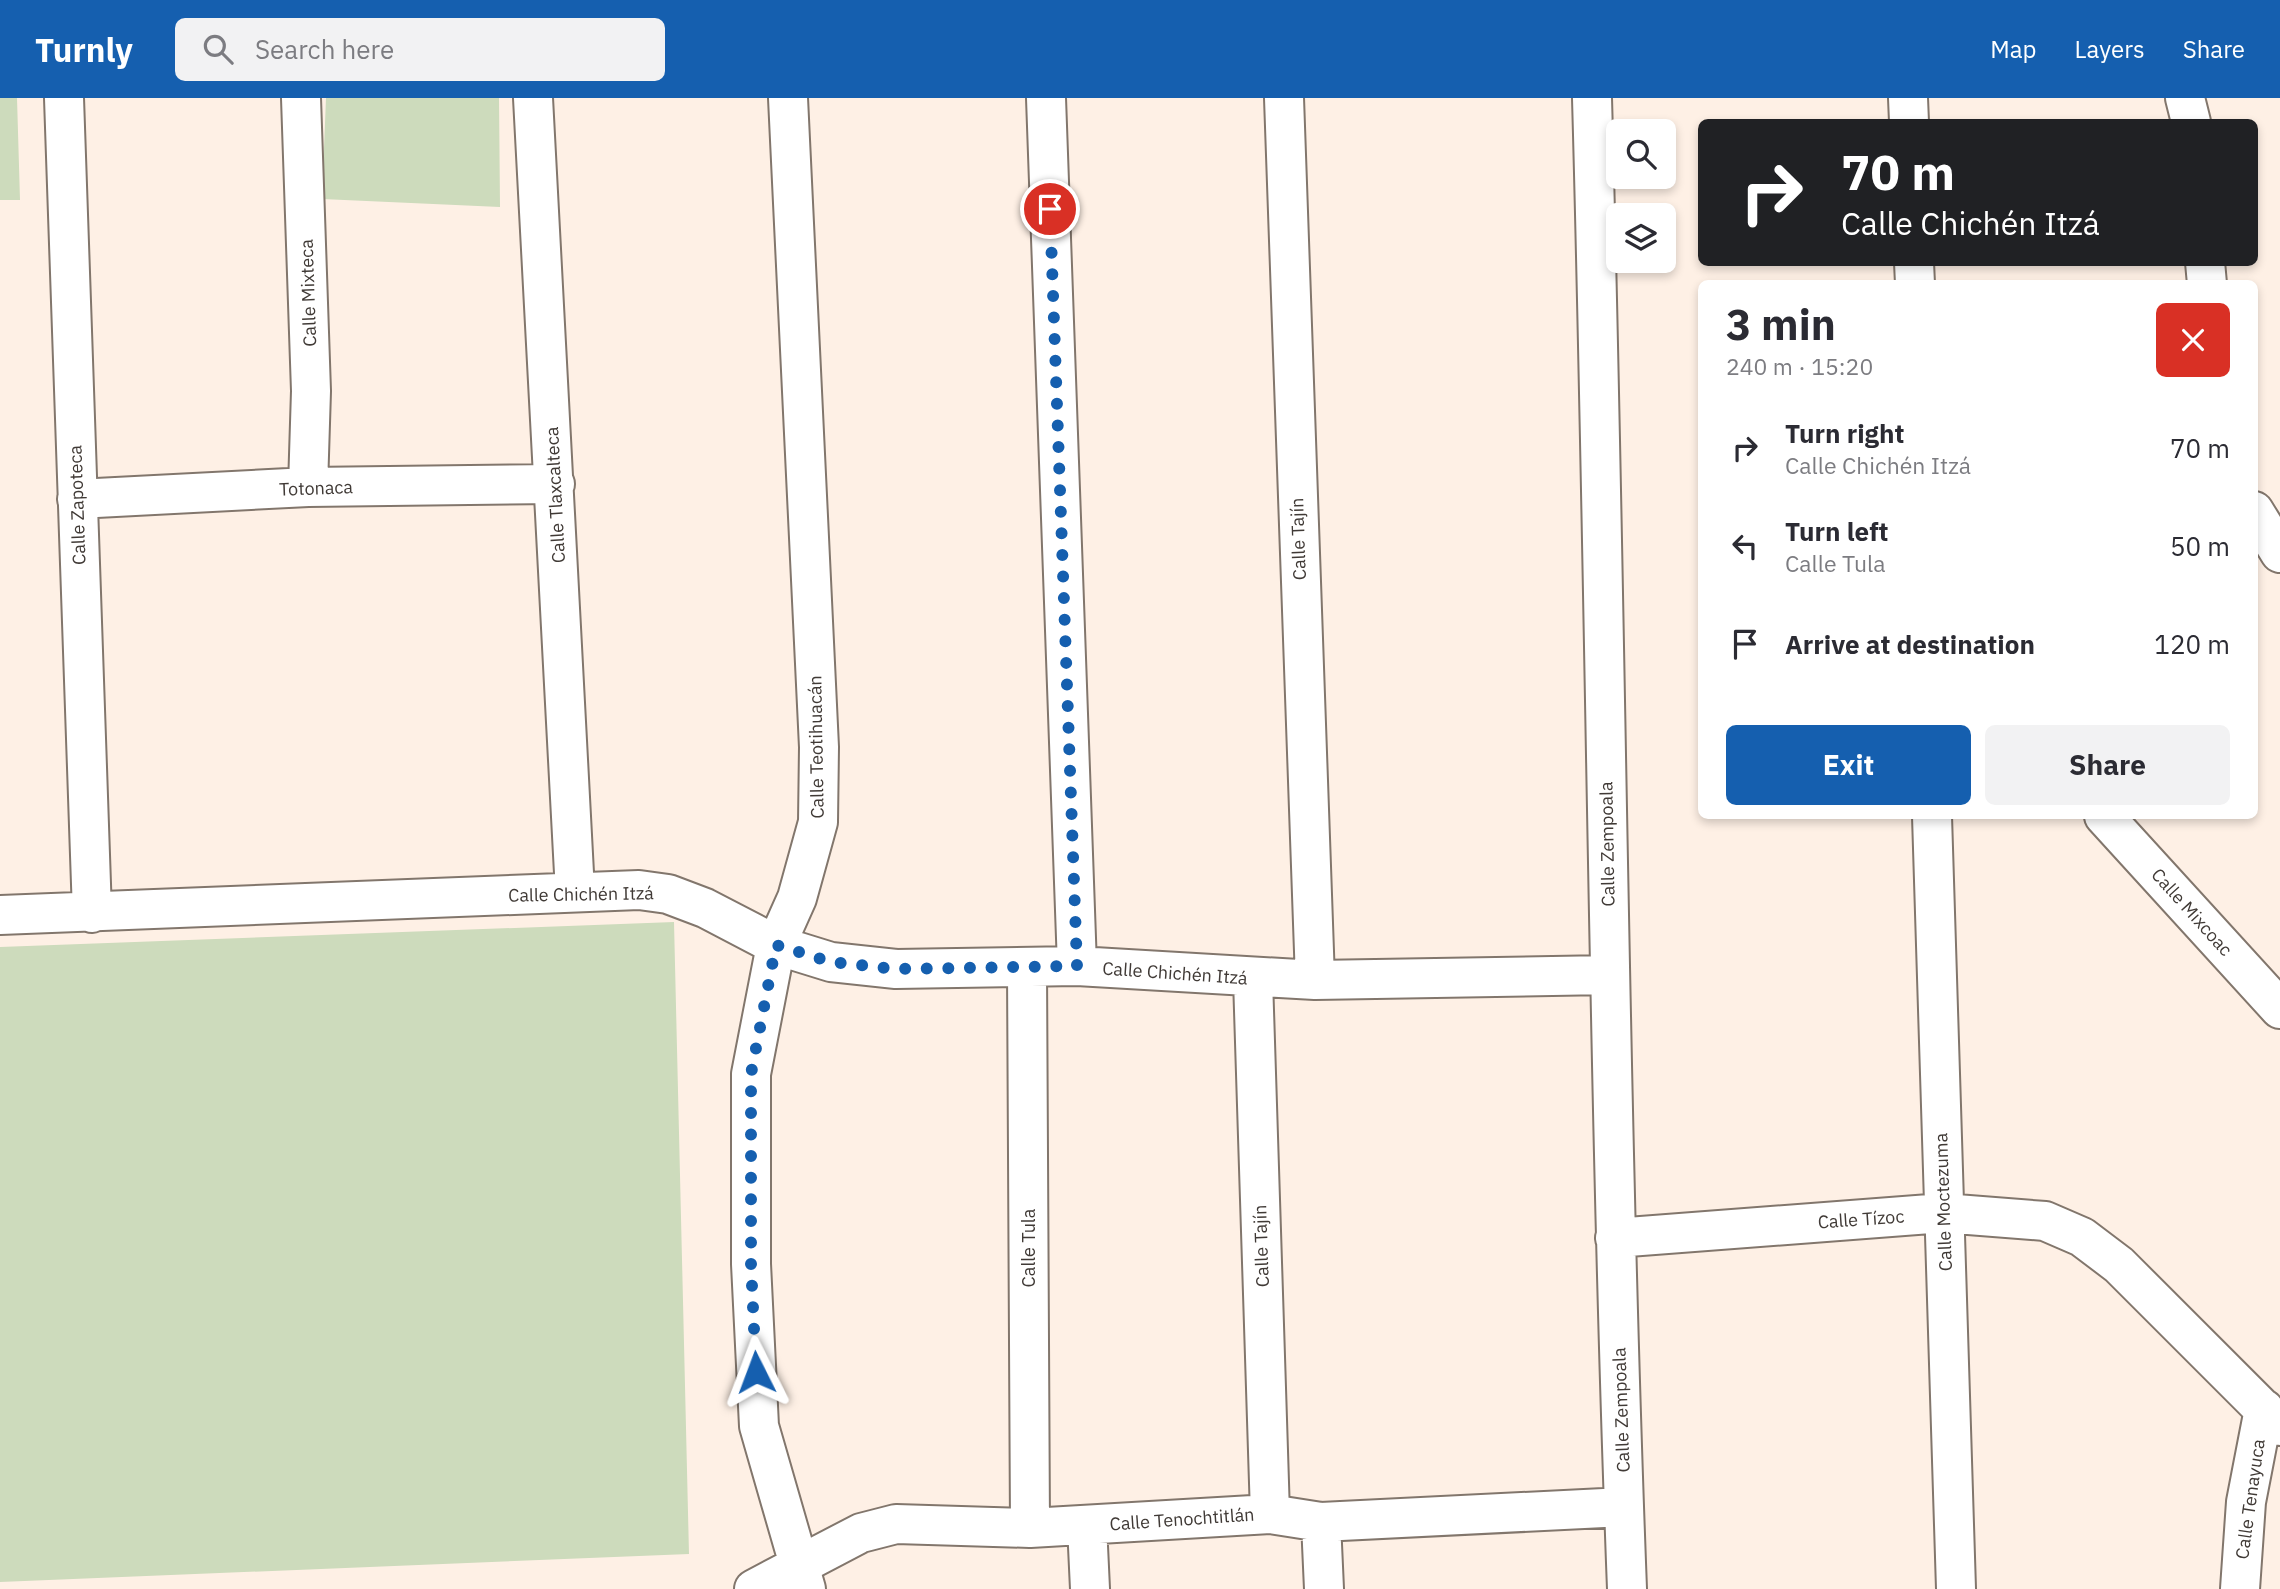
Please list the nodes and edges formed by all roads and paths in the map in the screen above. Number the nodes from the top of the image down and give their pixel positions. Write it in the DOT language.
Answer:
graph roads {
  1 [pos="64,98"];
  2 [pos="301,98"];
  3 [pos="533,98"];
  4 [pos="788,98"];
  5 [pos="1046,98"];
  6 [pos="1284,98"];
  7 [pos="1592,98"];
  8 [pos="1908,98"];
  9 [pos="2185,98"];
  10 [pos="1909,119"];
  11 [pos="2190,119"];
  12 [pos="555,484"];
  13 [pos="308,487"];
  14 [pos="77,499"];
  15 [pos="2258,518"];
  16 [pos="2280,553"];
  17 [pos="1932,819"];
  18 [pos="2107,819"];
  19 [pos="575,892"];
  20 [pos="92,913"];
  21 [pos="0,915"];
  22 [pos="776,945"];
  23 [pos="1077,966"];
  24 [pos="1027,969"];
  25 [pos="1609,975"];
  26 [pos="1253,979"];
  27 [pos="1315,981"];
  28 [pos="2280,1009"];
  29 [pos="1943,1213"];
  30 [pos="1615,1238"];
  31 [pos="2272,1417"];
  32 [pos="1624,1507"];
  33 [pos="1270,1514"];
  34 [pos="1321,1521"];
  35 [pos="1087,1525"];
  36 [pos="1030,1528"];
  37 [pos="803,1576"];
  38 [pos="754,1589"];
  39 [pos="1090,1589"];
  40 [pos="1324,1589"];
  41 [pos="1627,1589"];
  42 [pos="1956,1589"];
  43 [pos="2240,1589"];
  1 -- 14 [label="street, Calle Zapoteca"];
  2 -- 13 [label="street, Calle Mixteca"];
  3 -- 12 [label="street, Calle Tlaxcalteca"];
  4 -- 22 [label="street, Calle Teotihuacán"];
  5 -- 23 [label="street"];
  6 -- 27 [label="street, Calle Tajín"];
  7 -- 25 [label="street, Calle Zempoala"];
  8 -- 10 [label="street"];
  9 -- 11 [label="street"];
  12 -- 13 [label="street, Totonaca"];
  12 -- 19 [label="street, Calle Tlaxcalteca"];
  13 -- 14 [label="street, Totonaca"];
  14 -- 20 [label="street, Calle Zapoteca"];
  15 -- 16 [label="street"];
  17 -- 29 [label="street, Calle Moctezuma"];
  18 -- 28 [label="street, Calle Mixcoac"];
  19 -- 20 [label="street, Calle Chichén Itzá"];
  19 -- 22 [label="street, Calle Chichén Itzá"];
  20 -- 21 [label="street, Calle Chichén Itzá"];
  22 -- 24 [label="street, Calle Chichén Itzá"];
  22 -- 37 [label="street, Calle Teotihuacán"];
  23 -- 24 [label="street, Calle Chichén Itzá"];
  23 -- 26 [label="street, Calle Chichén Itzá"];
  24 -- 36 [label="street, Calle Tula"];
  25 -- 27 [label="street, Calle Chichén Itzá"];
  25 -- 30 [label="street, Calle Zempoala"];
  26 -- 27 [label="street, Calle Chichén Itzá"];
  26 -- 33 [label="street, Calle Tajín"];
  29 -- 30 [label="street, Calle Tízoc"];
  29 -- 31 [label="street, Calle Tízoc"];
  29 -- 42 [label="street, Calle Moctezuma"];
  30 -- 32 [label="street, Calle Zempoala"];
  31 -- 43 [label="street, Calle Tenayuca"];
  32 -- 34 [label="street, Calle Tenochtitlán"];
  32 -- 41 [label="street, Calle Zempoala"];
  33 -- 34 [label="street, Calle Tenochtitlán"];
  33 -- 35 [label="street, Calle Tenochtitlán"];
  34 -- 40 [label="street"];
  35 -- 36 [label="street, Calle Tenochtitlán"];
  35 -- 39 [label="street"];
  36 -- 37 [label="street, Calle Tenochtitlán"];
  37 -- 38 [label="street, Calle Tenochtitlán"];
}
